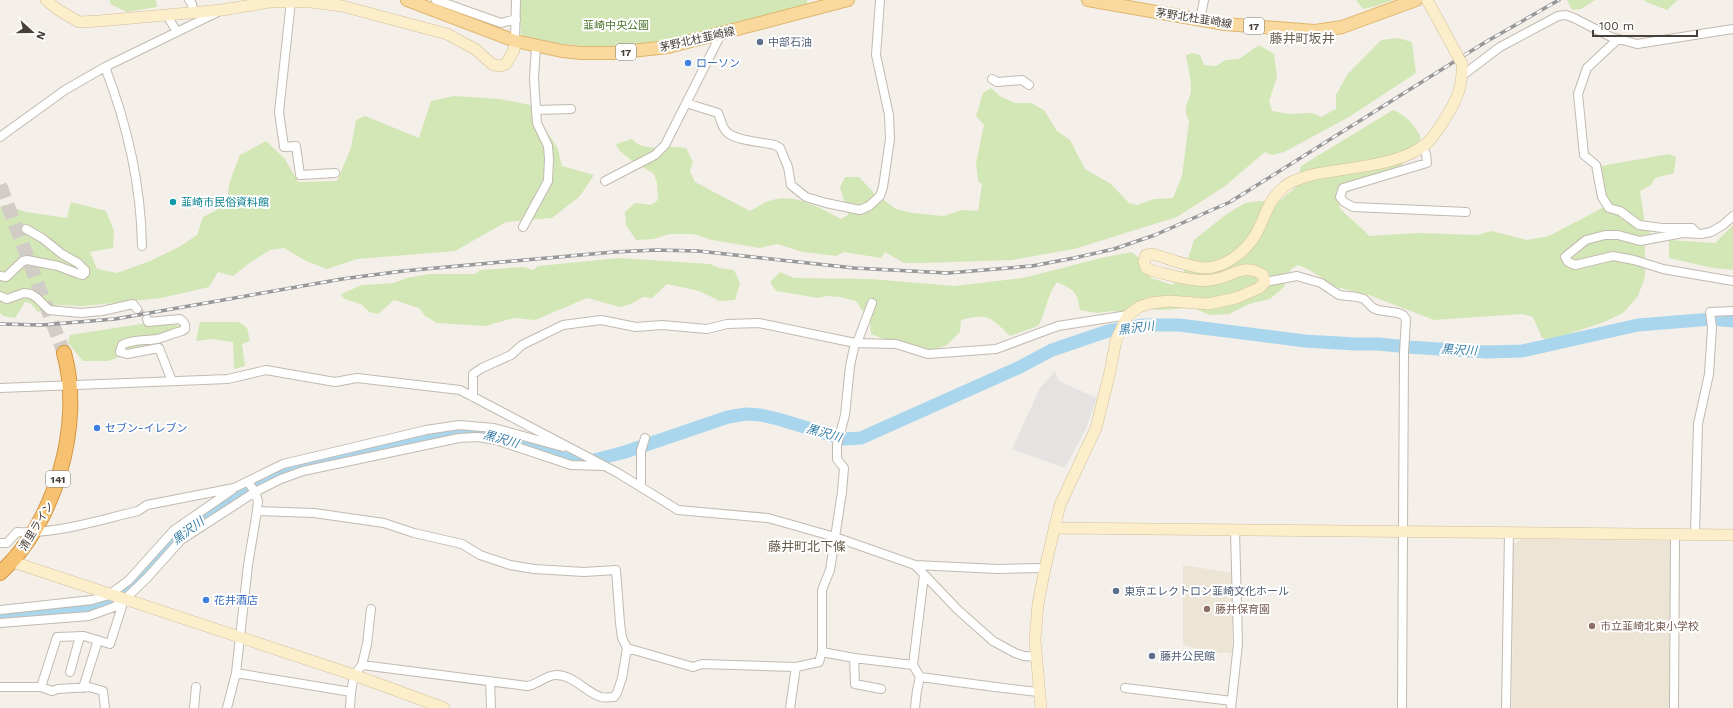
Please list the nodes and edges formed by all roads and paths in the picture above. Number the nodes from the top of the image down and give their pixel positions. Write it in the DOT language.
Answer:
graph roads {
  1 [pos="46,0"];
  2 [pos="189,0"];
  3 [pos="407,0"];
  4 [pos="436,0"];
  5 [pos="516,0"];
  6 [pos="848,0"];
  7 [pos="880,0"];
  8 [pos="1088,0"];
  9 [pos="1204,0"];
  10 [pos="1416,0"];
  11 [pos="1427,0"];
  12 [pos="291,1"];
  13 [pos="342,3"];
  14 [pos="810,5"];
  15 [pos="222,10"];
  16 [pos="193,12"];
  17 [pos="166,14"];
  18 [pos="516,19"];
  19 [pos="1200,20"];
  20 [pos="1733,29"];
  21 [pos="177,32"];
  22 [pos="716,35"];
  23 [pos="1618,39"];
  24 [pos="515,41"];
  25 [pos="536,46"];
  26 [pos="105,67"];
  27 [pos="1462,75"];
  28 [pos="992,79"];
  29 [pos="1029,85"];
  30 [pos="686,103"];
  31 [pos="570,109"];
  32 [pos="536,110"];
  33 [pos="0,137"];
  34 [pos="1422,147"];
  35 [pos="335,173"];
  36 [pos="605,181"];
  37 [pos="1466,212"];
  38 [pos="1733,216"];
  39 [pos="523,227"];
  40 [pos="26,229"];
  41 [pos="1697,233"];
  42 [pos="142,246"];
  43 [pos="0,276"];
  44 [pos="1733,281"];
  45 [pos="1265,282"];
  46 [pos="0,296"];
  47 [pos="872,303"];
  48 [pos="137,309"];
  49 [pos="1733,311"];
  50 [pos="147,319"];
  51 [pos="1125,319"];
  52 [pos="856,343"];
  53 [pos="64,353"];
  54 [pos="172,382"];
  55 [pos="70,386"];
  56 [pos="0,388"];
  57 [pos="473,397"];
  58 [pos="643,443"];
  59 [pos="572,448"];
  60 [pos="336,458"];
  61 [pos="602,465"];
  62 [pos="641,486"];
  63 [pos="252,487"];
  64 [pos="234,488"];
  65 [pos="257,511"];
  66 [pos="197,514"];
  67 [pos="204,525"];
  68 [pos="1054,528"];
  69 [pos="1235,531"];
  70 [pos="34,532"];
  71 [pos="1402,532"];
  72 [pos="1509,533"];
  73 [pos="1695,534"];
  74 [pos="1675,535"];
  75 [pos="1733,535"];
  76 [pos="835,537"];
  77 [pos="0,543"];
  78 [pos="158,557"];
  79 [pos="13,562"];
  80 [pos="915,565"];
  81 [pos="1044,568"];
  82 [pos="0,573"];
  83 [pos="924,575"];
  84 [pos="109,595"];
  85 [pos="124,600"];
  86 [pos="371,609"];
  87 [pos="0,610"];
  88 [pos="37,613"];
  89 [pos="0,623"];
  90 [pos="80,636"];
  91 [pos="240,638"];
  92 [pos="98,640"];
  93 [pos="627,648"];
  94 [pos="822,652"];
  95 [pos="1037,657"];
  96 [pos="854,658"];
  97 [pos="913,665"];
  98 [pos="362,666"];
  99 [pos="796,667"];
  100 [pos="70,672"];
  101 [pos="236,673"];
  102 [pos="354,675"];
  103 [pos="920,677"];
  104 [pos="490,682"];
  105 [pos="0,687"];
  106 [pos="41,687"];
  107 [pos="196,687"];
  108 [pos="83,688"];
  109 [pos="1125,688"];
  110 [pos="881,689"];
  111 [pos="351,692"];
  112 [pos="1039,692"];
  113 [pos="1232,705"];
  114 [pos="105,708"];
  115 [pos="194,708"];
  116 [pos="227,708"];
  117 [pos="350,708"];
  118 [pos="444,708"];
  119 [pos="491,708"];
  120 [pos="790,708"];
  121 [pos="915,708"];
  122 [pos="1040,708"];
  123 [pos="1402,708"];
  124 [pos="1506,708"];
  125 [pos="1674,708"];
  1 -- 17 [label="street"];
  2 -- 16 [label="street"];
  3 -- 24 [label="main road, 茅野北杜韮崎線 / 17"];
  4 -- 18 [label="street"];
  5 -- 18 [label="street"];
  6 -- 14 [label="main road, 茅野北杜韮崎線 / 17"];
  7 -- 30 [label="street"];
  8 -- 19 [label="main road, 茅野北杜韮崎線 / 17"];
  9 -- 19 [label="street"];
  10 -- 19 [label="main road, 茅野北杜韮崎線 / 17"];
  11 -- 27 [label="street, bridge"];
  12 -- 13 [label="street"];
  12 -- 15 [label="street"];
  12 -- 35 [label="street"];
  13 -- 24 [label="street"];
  14 -- 22 [label="main road, 茅野北杜韮崎線 / 17"];
  15 -- 16 [label="street"];
  15 -- 21 [label="street"];
  16 -- 17 [label="street"];
  17 -- 21 [label="street"];
  18 -- 24 [label="street"];
  20 -- 23 [label="street"];
  21 -- 26 [label="street"];
  22 -- 25 [label="main road, 茅野北杜韮崎線 / 17"];
  22 -- 30 [label="street"];
  23 -- 27 [label="street"];
  23 -- 41 [label="street"];
  24 -- 25 [label="main road, 茅野北杜韮崎線 / 17"];
  25 -- 32 [label="street"];
  26 -- 33 [label="street"];
  26 -- 42 [label="street"];
  27 -- 34 [label="street"];
  28 -- 29 [label="street"];
  30 -- 36 [label="street"];
  31 -- 32 [label="street"];
  32 -- 39 [label="street"];
  34 -- 37 [label="street"];
  34 -- 45 [label="street"];
  38 -- 41 [label="street"];
  40 -- 43 [label="street"];
  41 -- 44 [label="street"];
  45 -- 51 [label="street"];
  45 -- 71 [label="street"];
  46 -- 48 [label="street"];
  47 -- 52 [label="street"];
  49 -- 73 [label="street"];
  50 -- 54 [label="street"];
  51 -- 52 [label="street"];
  51 -- 68 [label="street"];
  52 -- 57 [label="street"];
  52 -- 76 [label="street"];
  53 -- 55 [label="highway, 清里ライン / 141"];
  54 -- 55 [label="street"];
  54 -- 57 [label="street"];
  55 -- 56 [label="street"];
  55 -- 70 [label="highway, 清里ライン / 141"];
  57 -- 59 [label="street"];
  58 -- 62 [label="street"];
  59 -- 60 [label="street"];
  59 -- 61 [label="street"];
  60 -- 61 [label="street"];
  60 -- 63 [label="street"];
  60 -- 63 [label="street"];
  61 -- 62 [label="street"];
  62 -- 76 [label="street"];
  63 -- 64 [label="street"];
  63 -- 65 [label="street"];
  63 -- 67 [label="street"];
  64 -- 66 [label="street"];
  64 -- 70 [label="street"];
  65 -- 91 [label="street"];
  65 -- 93 [label="street"];
  66 -- 67 [label="street"];
  66 -- 78 [label="street"];
  67 -- 78 [label="street"];
  68 -- 69 [label="street"];
  68 -- 81 [label="street"];
  69 -- 71 [label="street"];
  69 -- 113 [label="street"];
  70 -- 77 [label="street"];
  70 -- 79 [label="highway, 清里ライン / 141"];
  71 -- 72 [label="street"];
  71 -- 123 [label="street"];
  72 -- 74 [label="street"];
  72 -- 124 [label="street"];
  73 -- 74 [label="street"];
  73 -- 75 [label="street"];
  74 -- 125 [label="street"];
  76 -- 80 [label="street"];
  76 -- 94 [label="street"];
  78 -- 84 [label="street"];
  78 -- 85 [label="street"];
  79 -- 82 [label="highway, 清里ライン / 141"];
  79 -- 84 [label="street"];
  80 -- 81 [label="street"];
  80 -- 83 [label="street"];
  81 -- 95 [label="street"];
  83 -- 95 [label="street"];
  83 -- 97 [label="street"];
  84 -- 85 [label="street"];
  84 -- 88 [label="street"];
  85 -- 88 [label="street"];
  85 -- 91 [label="street"];
  85 -- 92 [label="street"];
  86 -- 98 [label="street"];
  87 -- 88 [label="street"];
  88 -- 89 [label="street"];
  90 -- 92 [label="street"];
  90 -- 100 [label="street"];
  90 -- 106 [label="street"];
  91 -- 101 [label="street"];
  91 -- 102 [label="street"];
  92 -- 108 [label="street"];
  93 -- 99 [label="street"];
  93 -- 104 [label="street"];
  94 -- 96 [label="street"];
  94 -- 99 [label="street"];
  95 -- 112 [label="street"];
  96 -- 97 [label="street"];
  96 -- 110 [label="street"];
  97 -- 103 [label="street"];
  98 -- 102 [label="street"];
  98 -- 104 [label="street"];
  99 -- 120 [label="street"];
  101 -- 111 [label="street"];
  101 -- 116 [label="street"];
  102 -- 111 [label="street"];
  102 -- 118 [label="street"];
  103 -- 112 [label="street"];
  103 -- 121 [label="street"];
  104 -- 119 [label="street"];
  105 -- 106 [label="street"];
  106 -- 108 [label="street"];
  107 -- 115 [label="street"];
  108 -- 114 [label="street"];
  109 -- 113 [label="street"];
  111 -- 117 [label="street"];
  112 -- 122 [label="street"];
}
